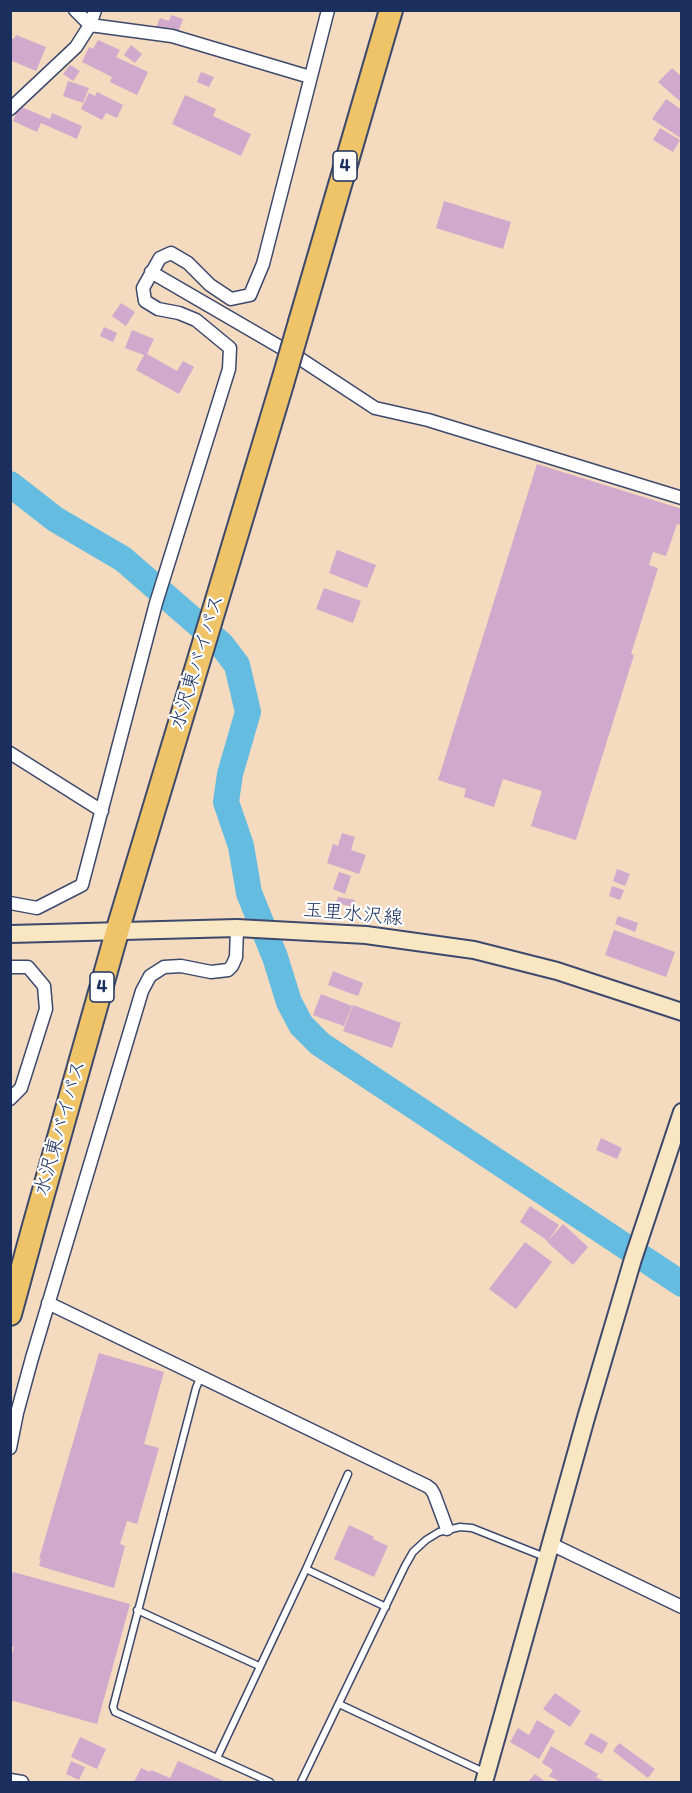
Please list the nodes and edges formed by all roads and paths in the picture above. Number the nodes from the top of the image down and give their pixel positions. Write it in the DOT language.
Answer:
graph roads {
  1 [pos="75,10"];
  2 [pos="95,10"];
  3 [pos="328,10"];
  4 [pos="391,10"];
  5 [pos="90,25"];
  6 [pos="310,77"];
  7 [pos="10,109"];
  8 [pos="151,272"];
  9 [pos="681,498"];
  10 [pos="10,753"];
  11 [pos="102,811"];
  12 [pos="10,903"];
  13 [pos="237,928"];
  14 [pos="117,932"];
  15 [pos="10,934"];
  16 [pos="10,967"];
  17 [pos="681,1012"];
  18 [pos="10,1099"];
  19 [pos="681,1112"];
  20 [pos="48,1303"];
  21 [pos="10,1314"];
  22 [pos="201,1376"];
  23 [pos="10,1448"];
  24 [pos="348,1474"];
  25 [pos="447,1529"];
  26 [pos="549,1551"];
  27 [pos="306,1569"];
  28 [pos="386,1607"];
  29 [pos="681,1607"];
  30 [pos="137,1610"];
  31 [pos="260,1666"];
  32 [pos="339,1704"];
  33 [pos="217,1758"];
  34 [pos="486,1778"];
  35 [pos="10,1780"];
  36 [pos="22,1782"];
  37 [pos="270,1782"];
  38 [pos="301,1782"];
  1 -- 5 [label="street"];
  2 -- 5 [label="street"];
  3 -- 6 [label="street"];
  4 -- 14 [label="highway, 水沢東バイパス / 4, bridge"];
  5 -- 6 [label="street"];
  5 -- 7 [label="street"];
  6 -- 8 [label="street"];
  8 -- 9 [label="street"];
  8 -- 11 [label="street"];
  10 -- 11 [label="street"];
  11 -- 12 [label="street"];
  13 -- 14 [label="main road, 玉里水沢線"];
  13 -- 17 [label="main road, 玉里水沢線"];
  13 -- 20 [label="street"];
  14 -- 15 [label="main road, 玉里水沢線"];
  14 -- 21 [label="highway, 水沢東バイパス / 4"];
  16 -- 18 [label="street"];
  19 -- 26 [label="main road"];
  20 -- 22 [label="street"];
  20 -- 23 [label="street"];
  22 -- 25 [label="street"];
  22 -- 30 [label="lane"];
  24 -- 27 [label="lane"];
  25 -- 26 [label="lane"];
  25 -- 28 [label="lane"];
  26 -- 29 [label="street"];
  26 -- 34 [label="main road"];
  27 -- 28 [label="lane"];
  27 -- 31 [label="lane"];
  28 -- 32 [label="lane"];
  30 -- 31 [label="lane"];
  30 -- 33 [label="lane"];
  31 -- 33 [label="lane"];
  32 -- 34 [label="lane"];
  32 -- 38 [label="lane"];
  33 -- 37 [label="lane"];
  35 -- 36 [label="street"];
}
